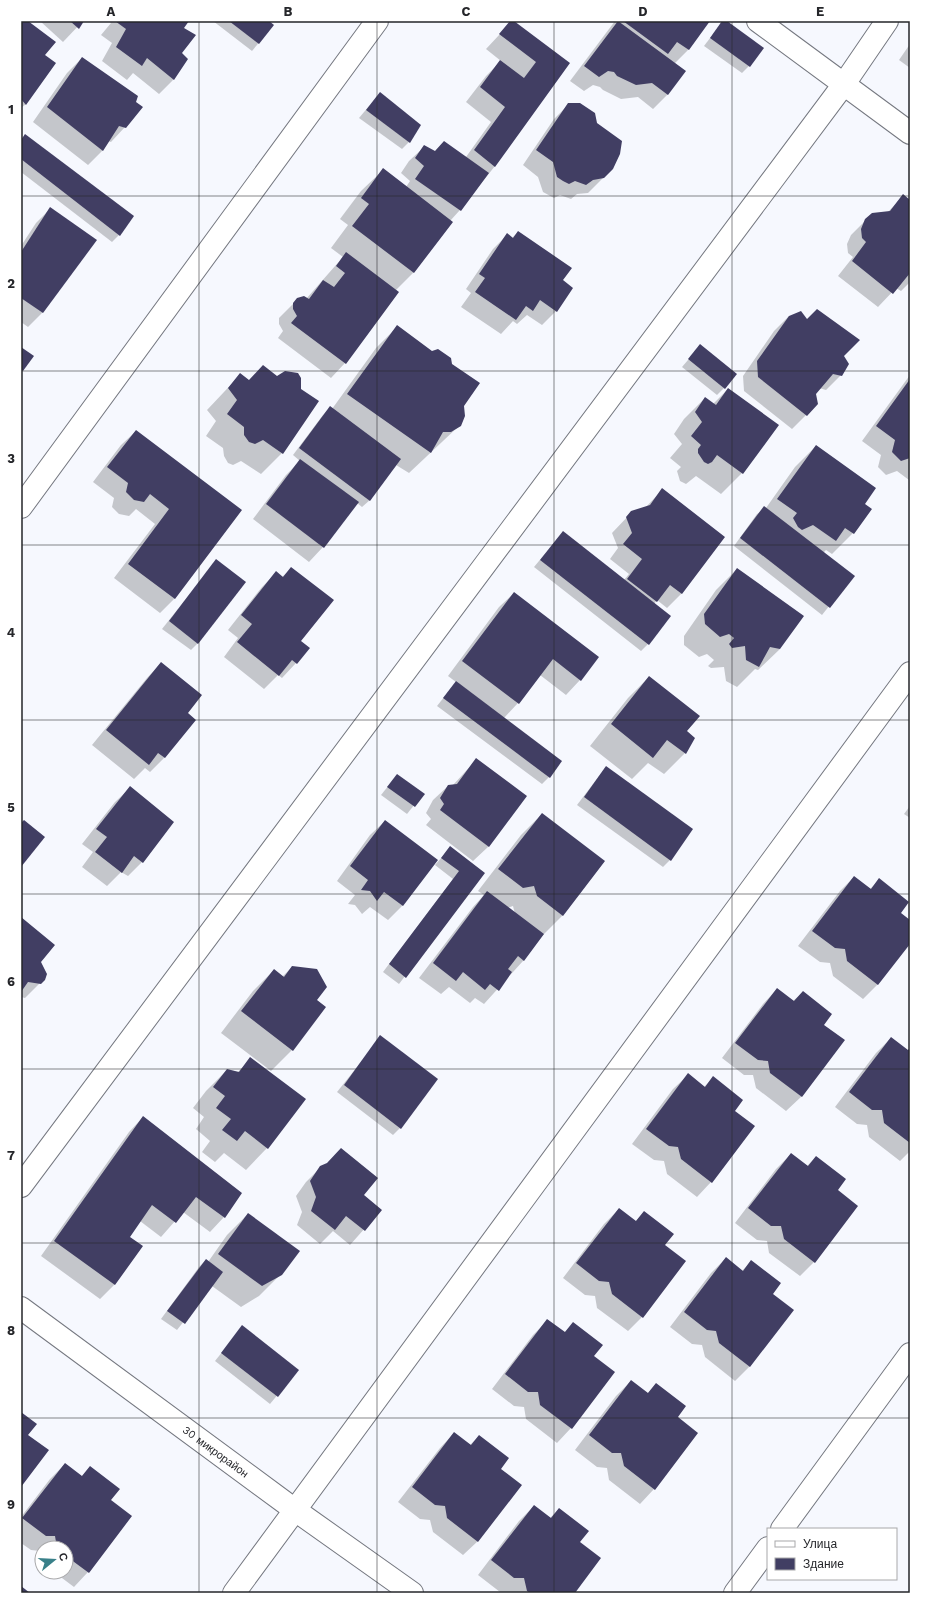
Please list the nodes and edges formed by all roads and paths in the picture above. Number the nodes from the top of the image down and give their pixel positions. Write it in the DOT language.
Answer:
graph roads {
  1 [pos="377,21"];
  2 [pos="758,21"];
  3 [pos="887,21"];
  4 [pos="844,84"];
  5 [pos="910,133"];
  6 [pos="21,507"];
  7 [pos="910,673"];
  8 [pos="21,1186"];
  9 [pos="21,1308"];
  10 [pos="910,1354"];
  11 [pos="295,1510"];
  12 [pos="783,1528"];
  13 [pos="767,1549"];
  14 [pos="234,1593"];
  15 [pos="412,1593"];
  16 [pos="735,1593"];
  1 -- 6 [label="street"];
  2 -- 4 [label="street"];
  3 -- 4 [label="street"];
  4 -- 5 [label="street"];
  4 -- 8 [label="street"];
  7 -- 11 [label="street"];
  9 -- 11 [label="street, 30 микрорайон"];
  10 -- 12 [label="street"];
  11 -- 14 [label="street"];
  11 -- 15 [label="street, 30 микрорайон"];
  13 -- 16 [label="street"];
}
